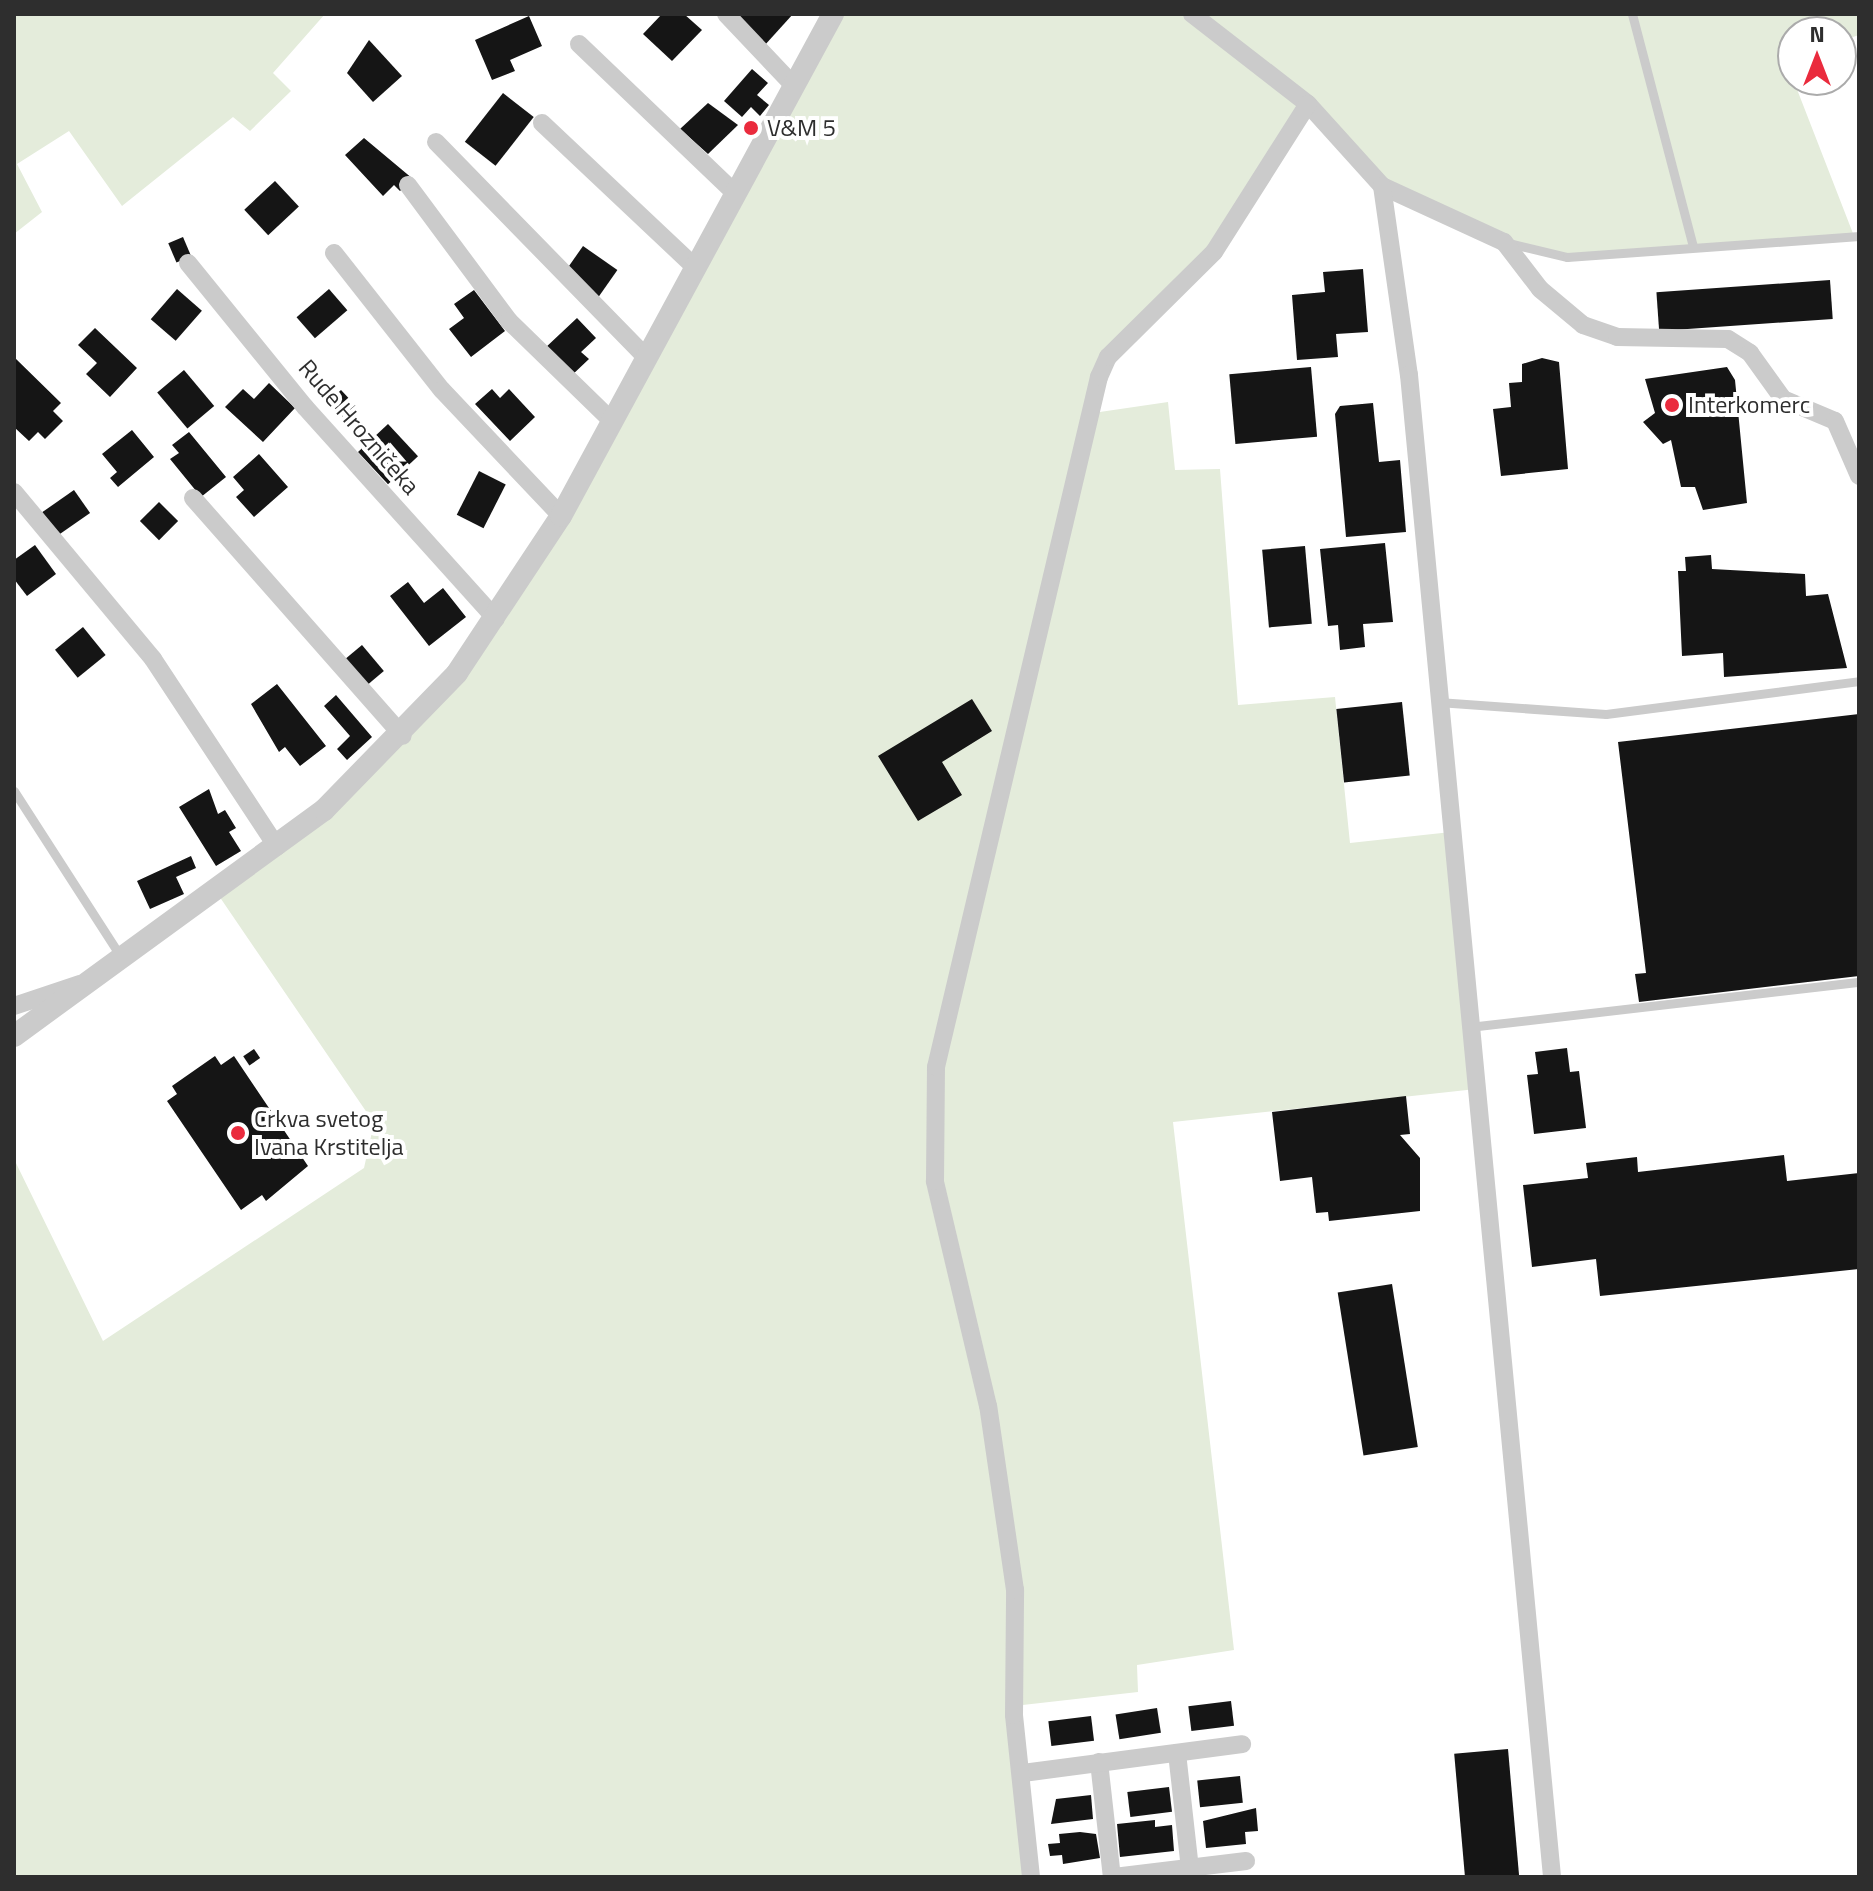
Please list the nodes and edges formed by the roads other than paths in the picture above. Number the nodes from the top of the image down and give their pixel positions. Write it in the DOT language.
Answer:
graph roads {
  1 [pos="726,14"];
  2 [pos="833,14"];
  3 [pos="1192,14"];
  4 [pos="1632,14"];
  5 [pos="579,44"];
  6 [pos="795,87"];
  7 [pos="1308,104"];
  8 [pos="542,123"];
  9 [pos="436,142"];
  10 [pos="408,185"];
  11 [pos="1382,186"];
  12 [pos="736,194"];
  13 [pos="1859,236"];
  14 [pos="1504,242"];
  15 [pos="1693,246"];
  16 [pos="334,253"];
  17 [pos="188,263"];
  18 [pos="696,268"];
  19 [pos="647,358"];
  20 [pos="612,421"];
  21 [pos="1859,476"];
  22 [pos="14,492"];
  23 [pos="193,498"];
  24 [pos="561,516"];
  25 [pos="496,619"];
  26 [pos="1859,681"];
  27 [pos="1438,702"];
  28 [pos="403,736"];
  29 [pos="14,791"];
  30 [pos="277,847"];
  31 [pos="121,957"];
  32 [pos="86,981"];
  33 [pos="1859,982"];
  34 [pos="14,1006"];
  35 [pos="1469,1027"];
  36 [pos="14,1036"];
  37 [pos="1242,1744"];
  38 [pos="1177,1753"];
  39 [pos="1099,1762"];
  40 [pos="1023,1773"];
  41 [pos="1246,1861"];
  42 [pos="1190,1873"];
  43 [pos="1031,1877"];
  44 [pos="1113,1877"];
  45 [pos="1552,1877"];
  1 -- 6 [label="street"];
  2 -- 6 [label="street"];
  3 -- 7 [label="street"];
  4 -- 15 [label="lane"];
  5 -- 12 [label="street"];
  6 -- 12 [label="street"];
  7 -- 11 [label="street"];
  7 -- 40 [label="street"];
  8 -- 18 [label="street"];
  9 -- 19 [label="street"];
  10 -- 20 [label="street"];
  11 -- 14 [label="street"];
  11 -- 27 [label="street"];
  12 -- 18 [label="street"];
  13 -- 15 [label="lane"];
  14 -- 15 [label="lane"];
  14 -- 21 [label="street"];
  16 -- 24 [label="street"];
  17 -- 25 [label="street, Rude Hrozničeka"];
  18 -- 19 [label="street"];
  19 -- 20 [label="street"];
  20 -- 24 [label="street"];
  22 -- 30 [label="street"];
  23 -- 28 [label="street"];
  24 -- 25 [label="street"];
  25 -- 28 [label="street"];
  26 -- 27 [label="lane"];
  27 -- 35 [label="street"];
  28 -- 30 [label="street"];
  29 -- 31 [label="lane"];
  30 -- 31 [label="street"];
  31 -- 32 [label="street"];
  32 -- 34 [label="street"];
  32 -- 36 [label="street"];
  33 -- 35 [label="lane"];
  35 -- 45 [label="street"];
  37 -- 38 [label="street"];
  38 -- 39 [label="street"];
  38 -- 42 [label="street"];
  39 -- 40 [label="street"];
  39 -- 44 [label="street"];
  40 -- 43 [label="street"];
  41 -- 42 [label="street"];
  42 -- 44 [label="street"];
}
